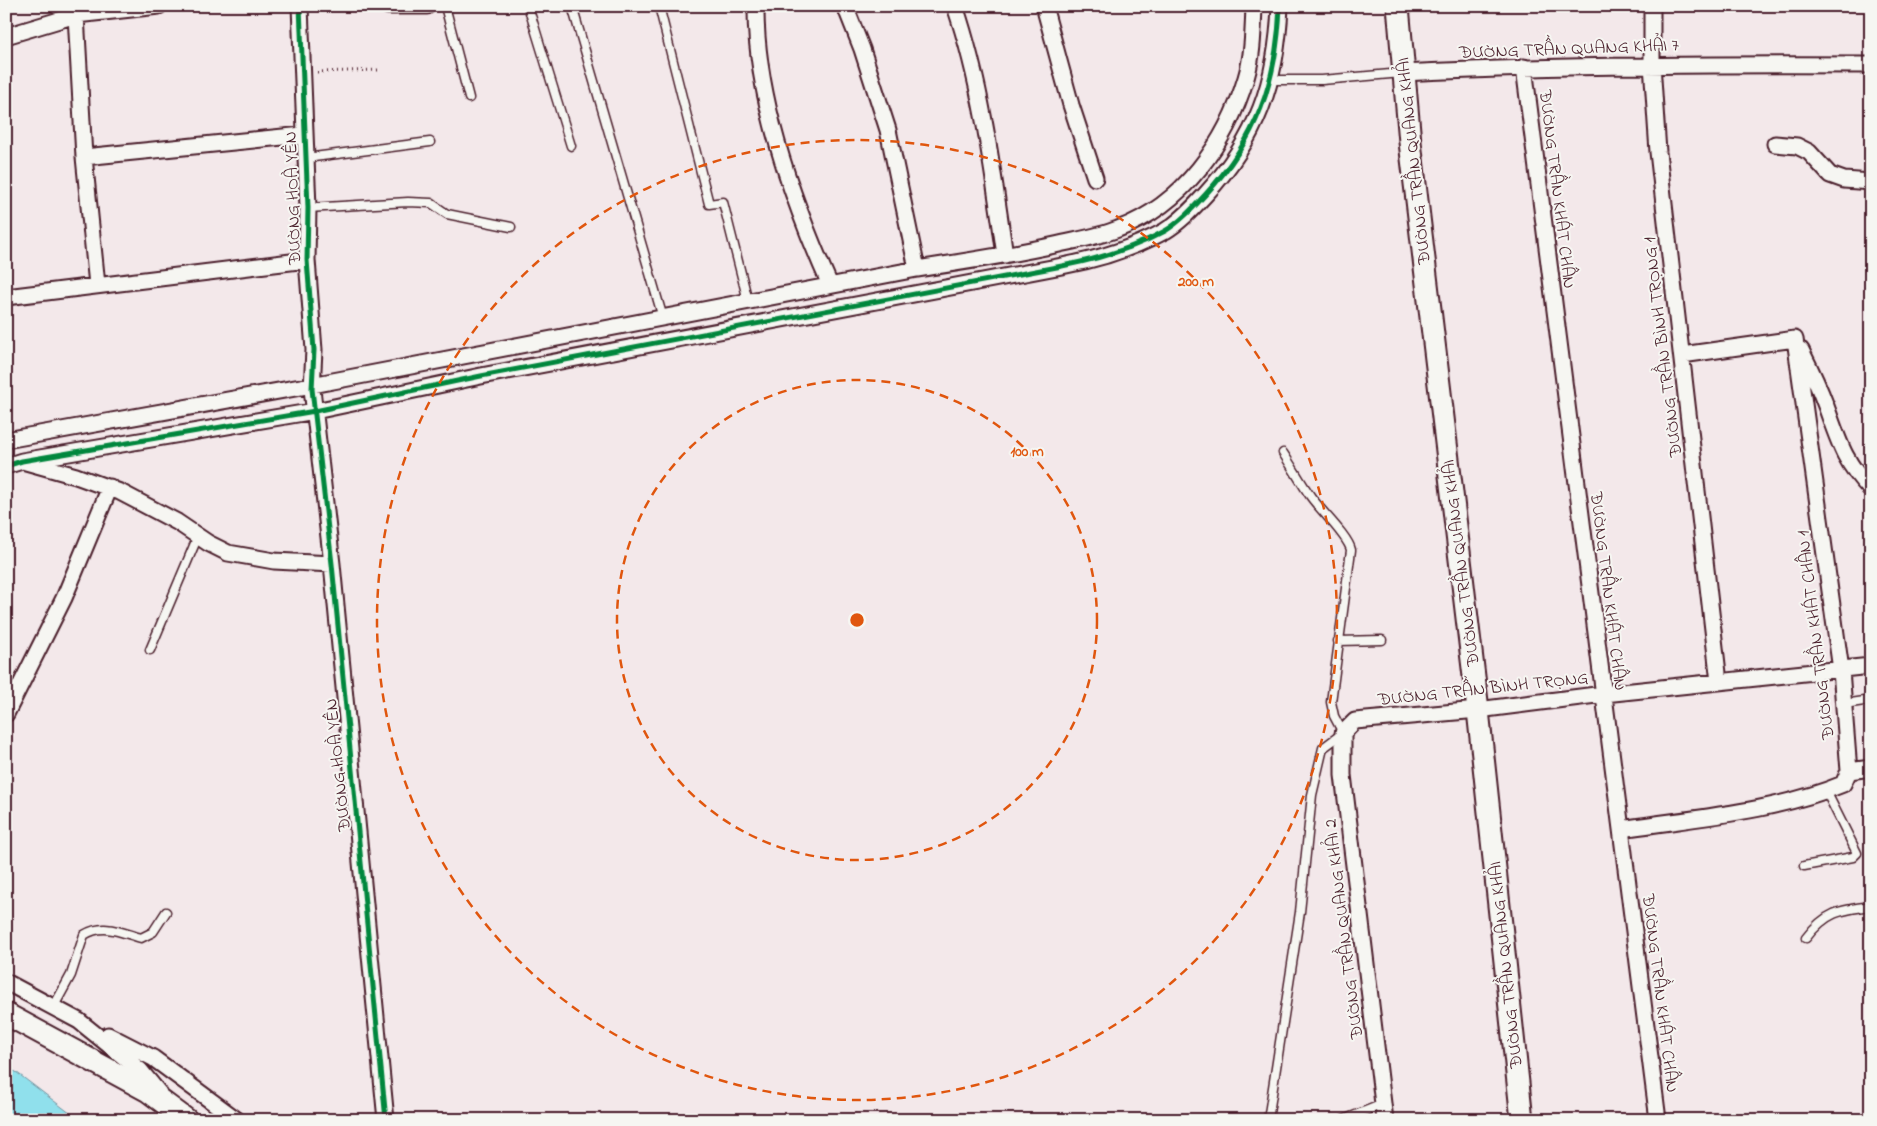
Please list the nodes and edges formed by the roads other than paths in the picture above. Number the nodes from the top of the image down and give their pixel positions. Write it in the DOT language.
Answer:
graph roads {
  1 [pos="159,6"];
  2 [pos="300,6"];
  3 [pos="388,6"];
  4 [pos="427,6"];
  5 [pos="445,6"];
  6 [pos="528,6"];
  7 [pos="572,6"];
  8 [pos="659,6"];
  9 [pos="756,6"];
  10 [pos="845,6"];
  11 [pos="954,6"];
  12 [pos="1044,6"];
  13 [pos="1254,6"];
  14 [pos="1280,6"];
  15 [pos="1398,6"];
  16 [pos="1652,6"];
  17 [pos="76,15"];
  18 [pos="6,36"];
  19 [pos="1652,64"];
  20 [pos="1871,65"];
  21 [pos="1524,67"];
  22 [pos="1402,73"];
  23 [pos="1248,77"];
  24 [pos="1269,80"];
  25 [pos="469,98"];
  26 [pos="304,136"];
  27 [pos="430,142"];
  28 [pos="1775,144"];
  29 [pos="572,146"];
  30 [pos="84,158"];
  31 [pos="306,158"];
  32 [pos="1095,178"];
  33 [pos="1871,182"];
  34 [pos="308,208"];
  35 [pos="511,227"];
  36 [pos="1005,255"];
  37 [pos="307,260"];
  38 [pos="917,269"];
  39 [pos="96,285"];
  40 [pos="830,286"];
  41 [pos="6,297"];
  42 [pos="748,301"];
  43 [pos="663,318"];
  44 [pos="1795,339"];
  45 [pos="1682,355"];
  46 [pos="312,387"];
  47 [pos="315,409"];
  48 [pos="6,440"];
  49 [pos="1283,454"];
  50 [pos="22,461"];
  51 [pos="6,466"];
  52 [pos="110,487"];
  53 [pos="1871,490"];
  54 [pos="198,536"];
  55 [pos="332,564"];
  56 [pos="1382,640"];
  57 [pos="1338,641"];
  58 [pos="150,650"];
  59 [pos="1871,666"];
  60 [pos="1841,670"];
  61 [pos="1719,682"];
  62 [pos="1604,694"];
  63 [pos="1871,700"];
  64 [pos="1844,704"];
  65 [pos="1478,710"];
  66 [pos="6,714"];
  67 [pos="1343,733"];
  68 [pos="1871,768"];
  69 [pos="1850,772"];
  70 [pos="1826,791"];
  71 [pos="1621,829"];
  72 [pos="1804,866"];
  73 [pos="1871,906"];
  74 [pos="166,912"];
  75 [pos="1806,938"];
  76 [pos="6,982"];
  77 [pos="53,1008"];
  78 [pos="6,1014"];
  79 [pos="79,1021"];
  80 [pos="1383,1104"];
  81 [pos="179,1114"];
  82 [pos="237,1120"];
  83 [pos="386,1120"];
  84 [pos="1268,1120"];
  85 [pos="1343,1120"];
  86 [pos="1385,1120"];
  87 [pos="1522,1120"];
  88 [pos="1658,1120"];
  1 -- 17 [label="street"];
  2 -- 26 [label="street, ĐƯỜNG HOÀ YÊN"];
  3 -- 4 [label="street"];
  5 -- 25 [label="lane"];
  6 -- 29 [label="lane"];
  7 -- 43 [label="lane"];
  8 -- 42 [label="lane"];
  9 -- 40 [label="street"];
  10 -- 38 [label="street"];
  11 -- 36 [label="street"];
  12 -- 32 [label="street"];
  13 -- 23 [label="street"];
  14 -- 24 [label="street"];
  15 -- 22 [label="main road, ĐƯỜNG TRẦN QUANG KHẢI"];
  16 -- 19 [label="street, ĐƯỜNG TRẦN BÌNH TRỌNG 1"];
  17 -- 18 [label="street"];
  17 -- 30 [label="street"];
  19 -- 20 [label="street, ĐƯỜNG TRẦN QUANG KHẢI 7"];
  19 -- 21 [label="street, ĐƯỜNG TRẦN QUANG KHẢI 7"];
  19 -- 45 [label="street, ĐƯỜNG TRẦN BÌNH TRỌNG 1"];
  21 -- 22 [label="street, ĐƯỜNG TRẦN QUANG KHẢI 7"];
  21 -- 62 [label="street, ĐƯỜNG TRẦN KHÁT CHÂN"];
  22 -- 24 [label="lane, ĐƯỜNG TRẦN QUANG KHẢI 7"];
  22 -- 65 [label="main road, ĐƯỜNG TRẦN QUANG KHẢI"];
  23 -- 24 [label="street"];
  23 -- 36 [label="street"];
  24 -- 47 [label="street"];
  26 -- 30 [label="street"];
  26 -- 31 [label="street, ĐƯỜNG HOÀ YÊN"];
  27 -- 31 [label="lane"];
  28 -- 33 [label="street"];
  30 -- 39 [label="street"];
  31 -- 34 [label="street, ĐƯỜNG HOÀ YÊN"];
  34 -- 35 [label="lane"];
  34 -- 37 [label="street, ĐƯỜNG HOÀ YÊN"];
  36 -- 38 [label="street"];
  37 -- 39 [label="street"];
  37 -- 46 [label="street, ĐƯỜNG HOÀ YÊN"];
  38 -- 40 [label="street"];
  39 -- 41 [label="street"];
  40 -- 42 [label="street"];
  42 -- 43 [label="street"];
  43 -- 46 [label="street"];
  44 -- 45 [label="street"];
  44 -- 53 [label="street"];
  44 -- 60 [label="street, ĐƯỜNG TRẦN KHÁT CHÂN 1"];
  45 -- 61 [label="street, ĐƯỜNG TRẦN BÌNH TRỌNG 1"];
  46 -- 47 [label="street, ĐƯỜNG HOÀ YÊN"];
  46 -- 48 [label="street"];
  47 -- 50 [label="street"];
  47 -- 55 [label="street, ĐƯỜNG HOÀ YÊN"];
  49 -- 57 [label="lane"];
  50 -- 51 [label="street"];
  50 -- 52 [label="street"];
  52 -- 54 [label="street"];
  52 -- 66 [label="street"];
  54 -- 55 [label="street"];
  54 -- 58 [label="lane"];
  55 -- 83 [label="street, ĐƯỜNG HOÀ YÊN"];
  56 -- 57 [label="lane"];
  57 -- 67 [label="lane"];
  59 -- 60 [label="street, ĐƯỜNG TRẦN BÌNH TRỌNG"];
  60 -- 61 [label="street, ĐƯỜNG TRẦN BÌNH TRỌNG"];
  60 -- 64 [label="street, ĐƯỜNG TRẦN KHÁT CHÂN 1"];
  61 -- 62 [label="street, ĐƯỜNG TRẦN BÌNH TRỌNG"];
  62 -- 65 [label="street, ĐƯỜNG TRẦN BÌNH TRỌNG"];
  62 -- 71 [label="street, ĐƯỜNG TRẦN KHÁT CHÂN"];
  63 -- 64 [label="lane"];
  64 -- 69 [label="street, ĐƯỜNG TRẦN KHÁT CHÂN 1"];
  65 -- 67 [label="street, ĐƯỜNG TRẦN BÌNH TRỌNG"];
  65 -- 87 [label="main road, ĐƯỜNG TRẦN QUANG KHẢI"];
  67 -- 80 [label="street, ĐƯỜNG TRẦN QUANG KHẢI 2"];
  67 -- 84 [label="lane"];
  68 -- 69 [label="street"];
  69 -- 70 [label="street"];
  70 -- 71 [label="street"];
  70 -- 72 [label="lane"];
  71 -- 88 [label="street, ĐƯỜNG TRẦN KHÁT CHÂN"];
  73 -- 75 [label="lane"];
  74 -- 77 [label="lane"];
  76 -- 77 [label="street"];
  77 -- 79 [label="street"];
  78 -- 81 [label="main road"];
  79 -- 81 [label="street"];
  79 -- 82 [label="street"];
  80 -- 85 [label="lane"];
  80 -- 86 [label="street, ĐƯỜNG TRẦN QUANG KHẢI 2"];
}
